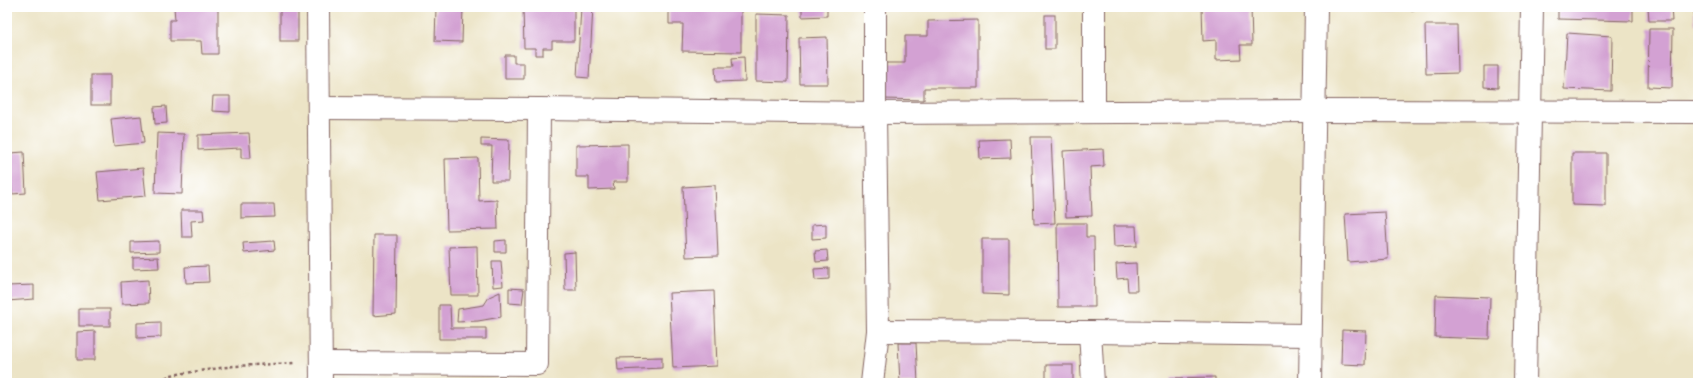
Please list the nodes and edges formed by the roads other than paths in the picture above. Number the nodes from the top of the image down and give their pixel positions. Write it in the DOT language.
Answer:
graph roads {
  1 [pos="318,7"];
  2 [pos="875,7"];
  3 [pos="1094,7"];
  4 [pos="1316,7"];
  5 [pos="1532,7"];
  6 [pos="319,108"];
  7 [pos="540,109"];
  8 [pos="1314,111"];
  9 [pos="1530,111"];
  10 [pos="1094,112"];
  11 [pos="1698,112"];
  12 [pos="875,113"];
  13 [pos="878,331"];
  14 [pos="1090,332"];
  15 [pos="1310,335"];
  16 [pos="321,373"];
  17 [pos="872,383"];
  18 [pos="1093,383"];
  19 [pos="1310,383"];
  20 [pos="1525,383"];
  1 -- 6 [label="street"];
  2 -- 12 [label="street"];
  3 -- 10 [label="street"];
  4 -- 8 [label="street"];
  5 -- 9 [label="street"];
  6 -- 7 [label="street"];
  6 -- 16 [label="street"];
  7 -- 12 [label="street"];
  7 -- 16 [label="street"];
  8 -- 9 [label="street"];
  8 -- 10 [label="street"];
  8 -- 15 [label="street"];
  9 -- 11 [label="street"];
  9 -- 20 [label="street"];
  10 -- 12 [label="street"];
  12 -- 13 [label="street"];
  13 -- 14 [label="street"];
  13 -- 17 [label="street"];
  14 -- 15 [label="street"];
  14 -- 18 [label="street"];
  15 -- 19 [label="street"];
}
